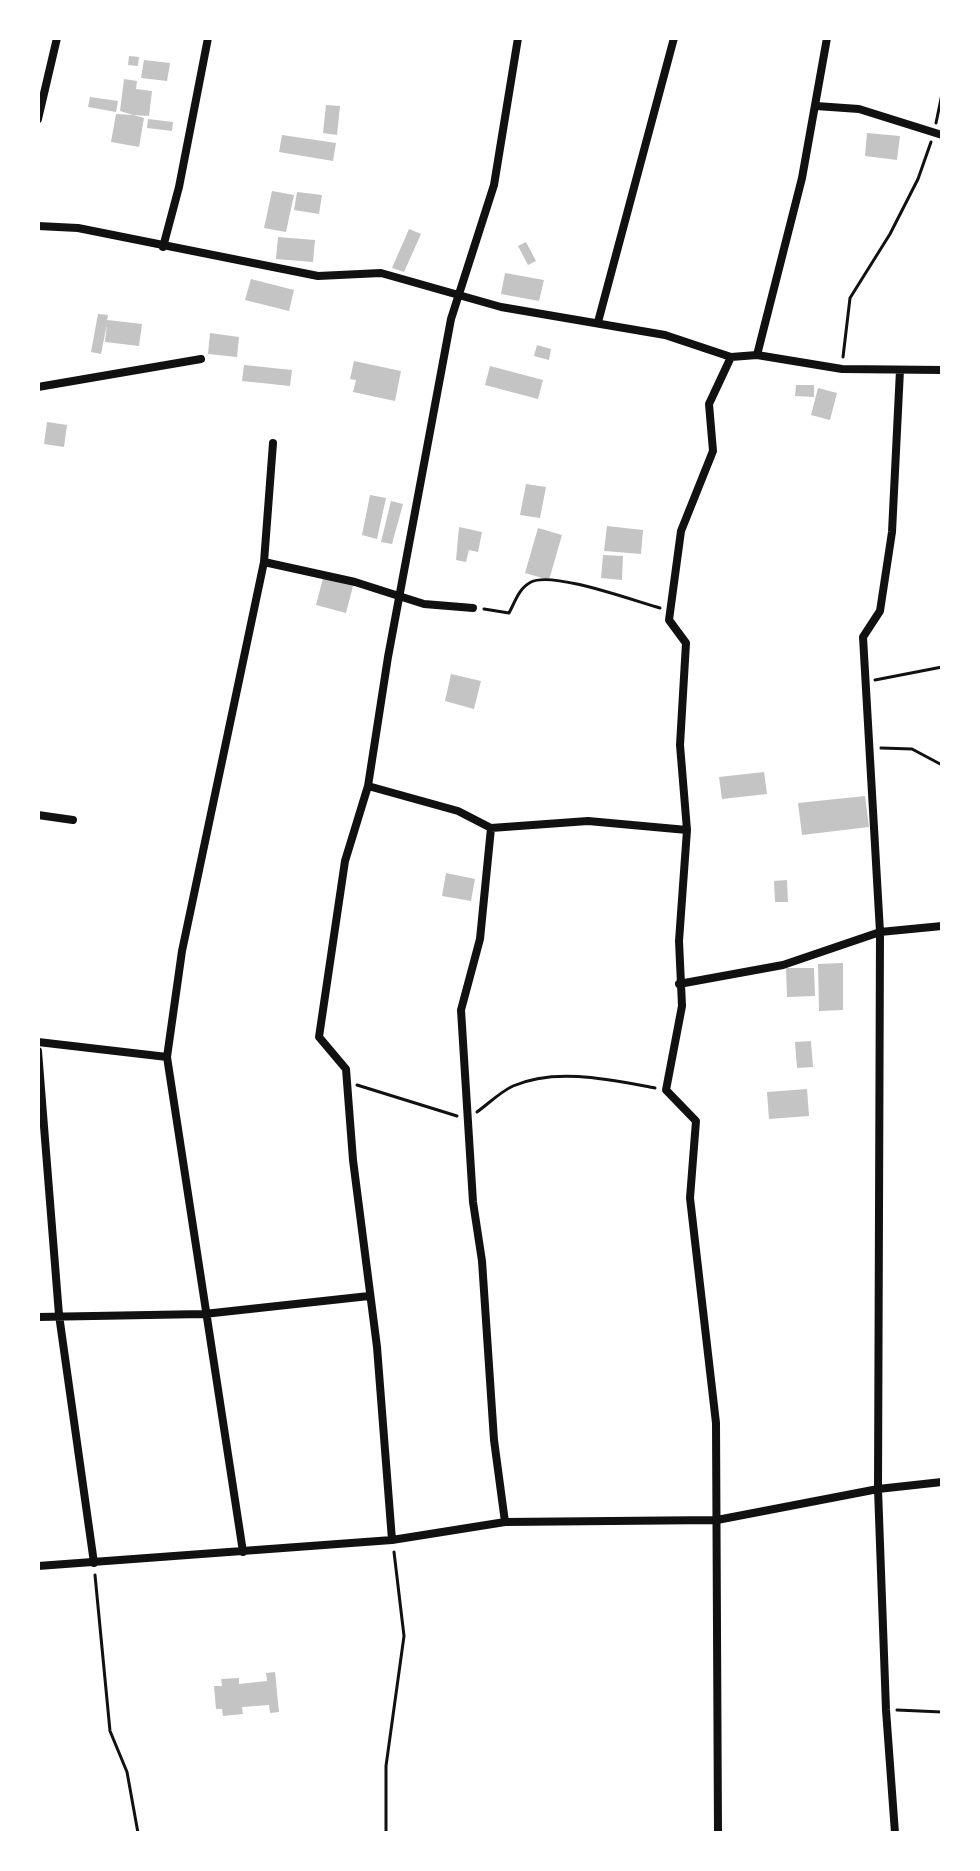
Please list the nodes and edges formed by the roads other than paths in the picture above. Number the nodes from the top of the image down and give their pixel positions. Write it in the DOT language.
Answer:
graph roads {
  1 [pos="57,38"];
  2 [pos="208,38"];
  3 [pos="518,38"];
  4 [pos="674,38"];
  5 [pos="827,38"];
  6 [pos="816,106"];
  7 [pos="38,119"];
  8 [pos="938,134"];
  9 [pos="38,226"];
  10 [pos="163,247"];
  11 [pos="461,294"];
  12 [pos="598,322"];
  13 [pos="757,355"];
  14 [pos="731,357"];
  15 [pos="201,359"];
  16 [pos="900,370"];
  17 [pos="942,370"];
  18 [pos="38,387"];
  19 [pos="273,443"];
  20 [pos="264,562"];
  21 [pos="402,595"];
  22 [pos="473,608"];
  23 [pos="368,786"];
  24 [pos="38,815"];
  25 [pos="73,820"];
  26 [pos="491,828"];
  27 [pos="687,830"];
  28 [pos="942,926"];
  29 [pos="880,932"];
  30 [pos="679,984"];
  31 [pos="38,1042"];
  32 [pos="38,1051"];
  33 [pos="167,1057"];
  34 [pos="369,1296"];
  35 [pos="204,1314"];
  36 [pos="59,1315"];
  37 [pos="38,1317"];
  38 [pos="942,1482"];
  39 [pos="878,1489"];
  40 [pos="717,1520"];
  41 [pos="505,1522"];
  42 [pos="392,1540"];
  43 [pos="243,1552"];
  44 [pos="94,1563"];
  45 [pos="38,1566"];
  46 [pos="718,1833"];
  47 [pos="895,1833"];
  1 -- 7 [label="street"];
  2 -- 10 [label="street"];
  3 -- 11 [label="street"];
  4 -- 12 [label="street"];
  5 -- 6 [label="street"];
  6 -- 8 [label="street"];
  6 -- 13 [label="street"];
  9 -- 10 [label="street"];
  10 -- 11 [label="street"];
  11 -- 12 [label="street"];
  11 -- 21 [label="street"];
  12 -- 14 [label="street"];
  13 -- 14 [label="street"];
  13 -- 16 [label="street"];
  14 -- 27 [label="street"];
  15 -- 18 [label="street"];
  16 -- 17 [label="street"];
  16 -- 29 [label="street"];
  19 -- 20 [label="street"];
  20 -- 21 [label="street"];
  20 -- 33 [label="street"];
  21 -- 22 [label="street"];
  21 -- 23 [label="street"];
  23 -- 26 [label="street"];
  23 -- 34 [label="street"];
  24 -- 25 [label="street"];
  26 -- 27 [label="street"];
  26 -- 41 [label="street"];
  27 -- 30 [label="street"];
  28 -- 29 [label="street"];
  29 -- 30 [label="street"];
  29 -- 39 [label="street"];
  30 -- 40 [label="street"];
  31 -- 33 [label="street"];
  32 -- 36 [label="street"];
  33 -- 35 [label="street"];
  34 -- 35 [label="street"];
  34 -- 42 [label="street"];
  35 -- 36 [label="street"];
  35 -- 43 [label="street"];
  36 -- 37 [label="street"];
  36 -- 44 [label="street"];
  38 -- 39 [label="street"];
  39 -- 40 [label="street"];
  39 -- 47 [label="street"];
  40 -- 41 [label="street"];
  40 -- 46 [label="street"];
  41 -- 42 [label="street"];
  42 -- 43 [label="street"];
  43 -- 44 [label="street"];
  44 -- 45 [label="street"];
}
